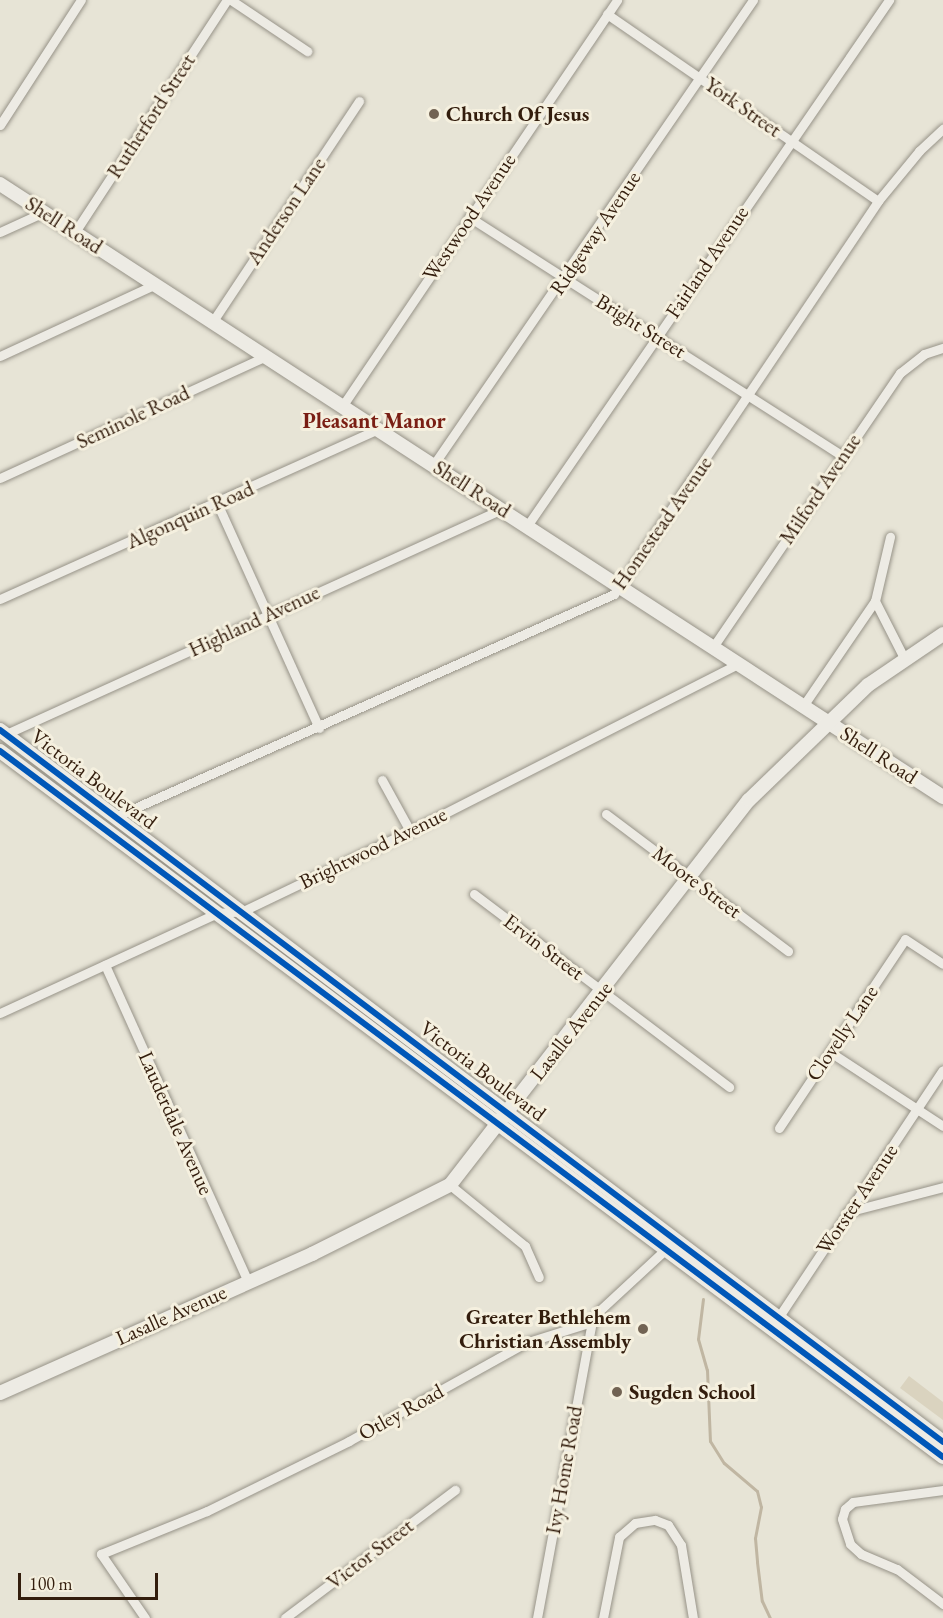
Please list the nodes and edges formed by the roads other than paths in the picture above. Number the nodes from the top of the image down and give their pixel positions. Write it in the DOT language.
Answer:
graph roads {
  1 [pos="80,0"];
  2 [pos="227,0"];
  3 [pos="231,0"];
  4 [pos="617,0"];
  5 [pos="753,0"];
  6 [pos="889,0"];
  7 [pos="607,14"];
  8 [pos="307,51"];
  9 [pos="700,78"];
  10 [pos="359,101"];
  11 [pos="0,124"];
  12 [pos="943,129"];
  13 [pos="789,140"];
  14 [pos="0,184"];
  15 [pos="878,201"];
  16 [pos="44,212"];
  17 [pos="469,217"];
  18 [pos="0,232"];
  19 [pos="75,232"];
  20 [pos="564,278"];
  21 [pos="156,284"];
  22 [pos="213,321"];
  23 [pos="657,337"];
  24 [pos="943,348"];
  25 [pos="0,356"];
  26 [pos="266,356"];
  27 [pos="751,395"];
  28 [pos="342,405"];
  29 [pos="379,429"];
  30 [pos="842,456"];
  31 [pos="434,464"];
  32 [pos="0,478"];
  33 [pos="217,503"];
  34 [pos="502,509"];
  35 [pos="527,526"];
  36 [pos="890,537"];
  37 [pos="621,586"];
  38 [pos="0,599"];
  39 [pos="875,601"];
  40 [pos="267,616"];
  41 [pos="943,634"];
  42 [pos="713,647"];
  43 [pos="904,658"];
  44 [pos="738,664"];
  45 [pos="802,706"];
  46 [pos="827,722"];
  47 [pos="320,728"];
  48 [pos="3,732"];
  49 [pos="0,751"];
  50 [pos="382,780"];
  51 [pos="943,797"];
  52 [pos="606,814"];
  53 [pos="117,816"];
  54 [pos="410,831"];
  55 [pos="688,876"];
  56 [pos="474,894"];
  57 [pos="243,911"];
  58 [pos="217,913"];
  59 [pos="788,951"];
  60 [pos="943,964"];
  61 [pos="105,965"];
  62 [pos="602,992"];
  63 [pos="0,1013"];
  64 [pos="830,1052"];
  65 [pos="943,1070"];
  66 [pos="729,1087"];
  67 [pos="918,1109"];
  68 [pos="508,1111"];
  69 [pos="498,1124"];
  70 [pos="943,1126"];
  71 [pos="779,1128"];
  72 [pos="450,1185"];
  73 [pos="943,1187"];
  74 [pos="847,1212"];
  75 [pos="676,1238"];
  76 [pos="664,1250"];
  77 [pos="539,1277"];
  78 [pos="247,1280"];
  79 [pos="592,1322"];
  80 [pos="775,1323"];
  81 [pos="0,1393"];
  82 [pos="943,1442"];
  83 [pos="943,1457"];
  84 [pos="455,1490"];
  85 [pos="943,1490"];
  86 [pos="943,1604"];
  87 [pos="146,1618"];
  88 [pos="285,1618"];
  89 [pos="537,1618"];
  90 [pos="603,1618"];
  91 [pos="693,1618"];
  1 -- 11 [label="street"];
  2 -- 19 [label="street, Rutherford Street"];
  3 -- 8 [label="street"];
  4 -- 7 [label="street, Westwood Avenue"];
  5 -- 9 [label="street, Ridgeway Avenue"];
  6 -- 13 [label="street, Fairland Avenue"];
  7 -- 9 [label="street, York Street"];
  7 -- 17 [label="street, Westwood Avenue"];
  9 -- 13 [label="street, York Street"];
  9 -- 20 [label="street, Ridgeway Avenue"];
  10 -- 22 [label="street, Anderson Lane"];
  12 -- 15 [label="street, Homestead Avenue"];
  13 -- 15 [label="street, York Street"];
  13 -- 23 [label="street, Fairland Avenue"];
  14 -- 16 [label="main road, Shell Road"];
  15 -- 27 [label="street, Homestead Avenue"];
  16 -- 18 [label="street"];
  16 -- 19 [label="main road, Shell Road"];
  17 -- 20 [label="street, Bright Street"];
  17 -- 28 [label="street, Westwood Avenue"];
  19 -- 21 [label="main road, Shell Road"];
  20 -- 23 [label="street, Bright Street"];
  20 -- 31 [label="street, Ridgeway Avenue"];
  21 -- 22 [label="main road, Shell Road"];
  21 -- 25 [label="street"];
  22 -- 26 [label="main road, Shell Road"];
  23 -- 27 [label="street, Bright Street"];
  23 -- 35 [label="street, Fairland Avenue"];
  24 -- 30 [label="street, Milford Avenue"];
  26 -- 28 [label="main road, Shell Road"];
  26 -- 32 [label="street, Seminole Road"];
  27 -- 30 [label="street, Bright Street"];
  27 -- 37 [label="street, Homestead Avenue"];
  28 -- 29 [label="main road, Shell Road"];
  29 -- 31 [label="main road, Shell Road"];
  29 -- 33 [label="street, Algonquin Road"];
  30 -- 42 [label="street, Milford Avenue"];
  31 -- 34 [label="main road, Shell Road"];
  33 -- 38 [label="street, Algonquin Road"];
  33 -- 40 [label="street"];
  34 -- 35 [label="main road, Shell Road"];
  34 -- 40 [label="street, Highland Avenue"];
  35 -- 37 [label="main road, Shell Road"];
  36 -- 39 [label="street"];
  37 -- 42 [label="main road, Shell Road"];
  37 -- 47 [label="street, Homestead Avenue"];
  39 -- 43 [label="street"];
  39 -- 45 [label="street"];
  40 -- 47 [label="street"];
  40 -- 48 [label="street, Highland Avenue"];
  41 -- 43 [label="main road, Lasalle Avenue"];
  42 -- 44 [label="main road, Shell Road"];
  43 -- 46 [label="main road, Lasalle Avenue"];
  44 -- 45 [label="main road, Shell Road"];
  44 -- 54 [label="street, Brightwood Avenue"];
  45 -- 46 [label="main road, Shell Road"];
  46 -- 51 [label="main road, Shell Road"];
  46 -- 55 [label="main road, Lasalle Avenue"];
  47 -- 53 [label="street, Homestead Avenue"];
  48 -- 53 [label="main road, Victoria Boulevard"];
  49 -- 58 [label="main road, Victoria Boulevard"];
  50 -- 54 [label="street"];
  52 -- 55 [label="street, Moore Street"];
  53 -- 57 [label="main road, Victoria Boulevard"];
  54 -- 57 [label="street, Brightwood Avenue"];
  55 -- 59 [label="street, Moore Street"];
  55 -- 62 [label="main road, Lasalle Avenue"];
  56 -- 62 [label="street, Ervin Street"];
  57 -- 58 [label="street, Brightwood Avenue"];
  57 -- 68 [label="main road, Victoria Boulevard"];
  58 -- 61 [label="street, Brightwood Avenue"];
  58 -- 69 [label="main road, Victoria Boulevard"];
  60 -- 64 [label="street, Clovelly Lane"];
  61 -- 63 [label="street, Brightwood Avenue"];
  61 -- 78 [label="street, Lauderdale Avenue"];
  62 -- 66 [label="street, Ervin Street"];
  62 -- 68 [label="main road, Lasalle Avenue"];
  64 -- 67 [label="street"];
  64 -- 71 [label="street, Clovelly Lane"];
  65 -- 67 [label="street, Worster Avenue"];
  67 -- 70 [label="street"];
  67 -- 74 [label="street, Worster Avenue"];
  68 -- 69 [label="main road, Lasalle Avenue"];
  68 -- 75 [label="main road, Victoria Boulevard"];
  69 -- 72 [label="main road, Lasalle Avenue"];
  69 -- 76 [label="main road, Victoria Boulevard"];
  72 -- 77 [label="street"];
  72 -- 78 [label="main road, Lasalle Avenue"];
  73 -- 74 [label="street"];
  74 -- 80 [label="street, Worster Avenue"];
  75 -- 76 [label="street"];
  75 -- 80 [label="main road, Victoria Boulevard"];
  76 -- 79 [label="street"];
  76 -- 80 [label="main road, Victoria Boulevard"];
  78 -- 81 [label="main road, Lasalle Avenue"];
  79 -- 87 [label="street, Otley Road"];
  79 -- 89 [label="street, Ivy Home Road"];
  80 -- 82 [label="main road, Victoria Boulevard"];
  80 -- 83 [label="main road, Victoria Boulevard"];
  84 -- 88 [label="street, Victor Street"];
  85 -- 86 [label="street"];
  90 -- 91 [label="street"];
}
